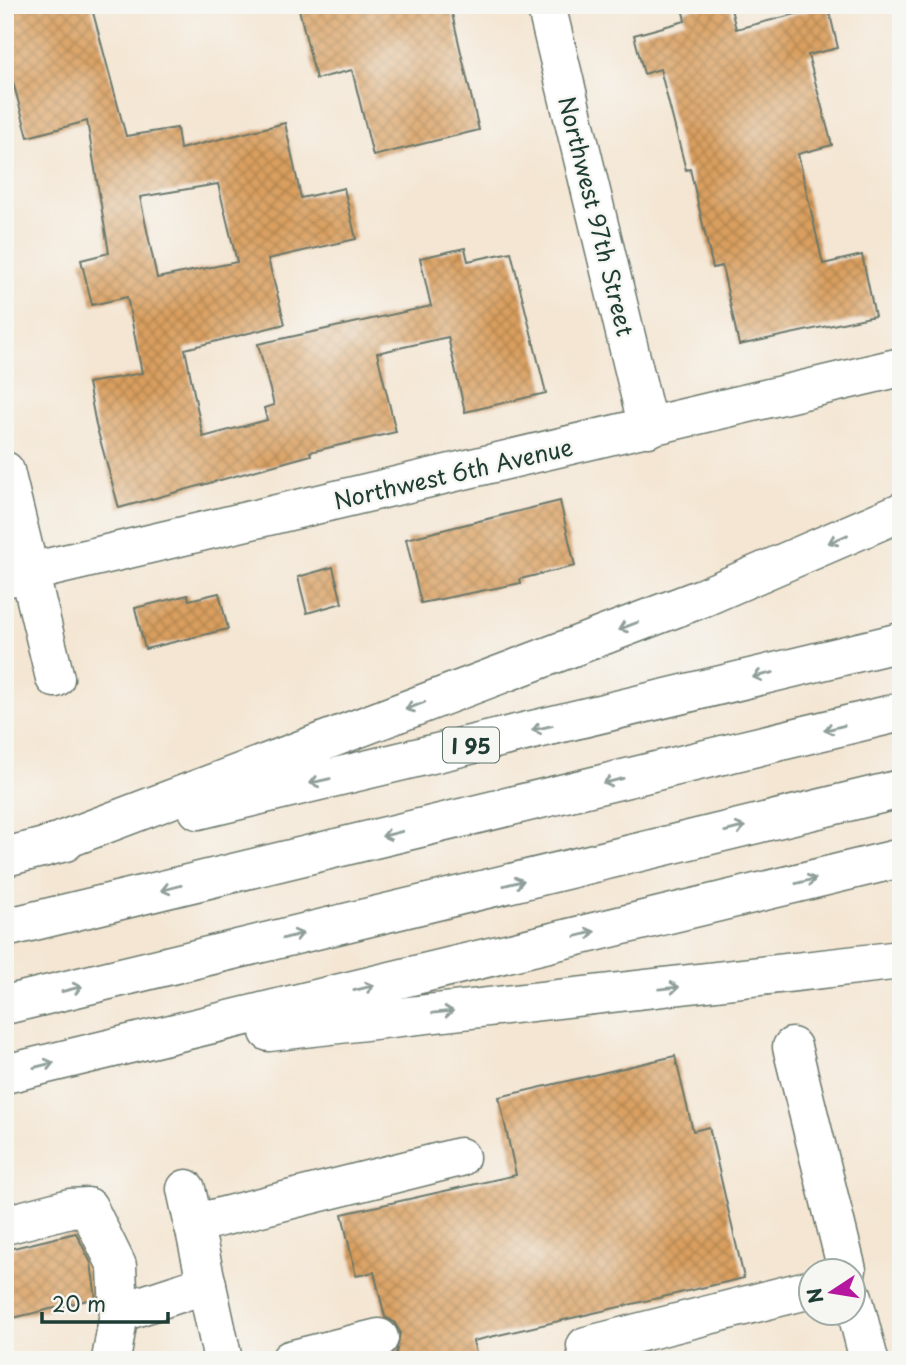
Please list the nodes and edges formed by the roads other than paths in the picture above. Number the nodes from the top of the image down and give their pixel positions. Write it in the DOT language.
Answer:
graph roads {
  1 [pos="546,5"];
  2 [pos="901,367"];
  3 [pos="648,428"];
  4 [pos="5,471"];
  5 [pos="901,512"];
  6 [pos="17,575"];
  7 [pos="901,642"];
  8 [pos="55,678"];
  9 [pos="901,712"];
  10 [pos="901,789"];
  11 [pos="42,848"];
  12 [pos="5,857"];
  13 [pos="901,858"];
  14 [pos="5,928"];
  15 [pos="901,960"];
  16 [pos="5,1005"];
  17 [pos="792,1047"];
  18 [pos="83,1055"];
  19 [pos="5,1074"];
  20 [pos="460,1157"];
  21 [pos="5,1225"];
  22 [pos="844,1256"];
  23 [pos="207,1284"];
  24 [pos="797,1293"];
  25 [pos="119,1313"];
  26 [pos="860,1326"];
  27 [pos="379,1338"];
  28 [pos="586,1346"];
  29 [pos="111,1360"];
  30 [pos="223,1360"];
  31 [pos="290,1360"];
  32 [pos="869,1360"];
  1 -- 3 [label="main road, Northwest 97th Street"];
  2 -- 3 [label="main road, Northwest 6th Avenue"];
  3 -- 6 [label="main road, Northwest 6th Avenue"];
  4 -- 6 [label="main road"];
  5 -- 11 [label="main road, one-way"];
  6 -- 8 [label="main road"];
  7 -- 11 [label="main road, I 95, one-way"];
  9 -- 14 [label="main road, one-way"];
  16 -- 10 [label="main road, one-way"];
  11 -- 12 [label="main road, I 95"];
  18 -- 13 [label="main road, one-way"];
  18 -- 15 [label="main road, one-way"];
  17 -- 22 [label="main road"];
  19 -- 18 [label="main road, one-way"];
  20 -- 23 [label="main road"];
  21 -- 25 [label="main road"];
  23 -- 25 [label="main road"];
  23 -- 30 [label="main road"];
  24 -- 28 [label="main road"];
  25 -- 29 [label="main road"];
  26 -- 32 [label="main road"];
  27 -- 31 [label="main road"];
}
